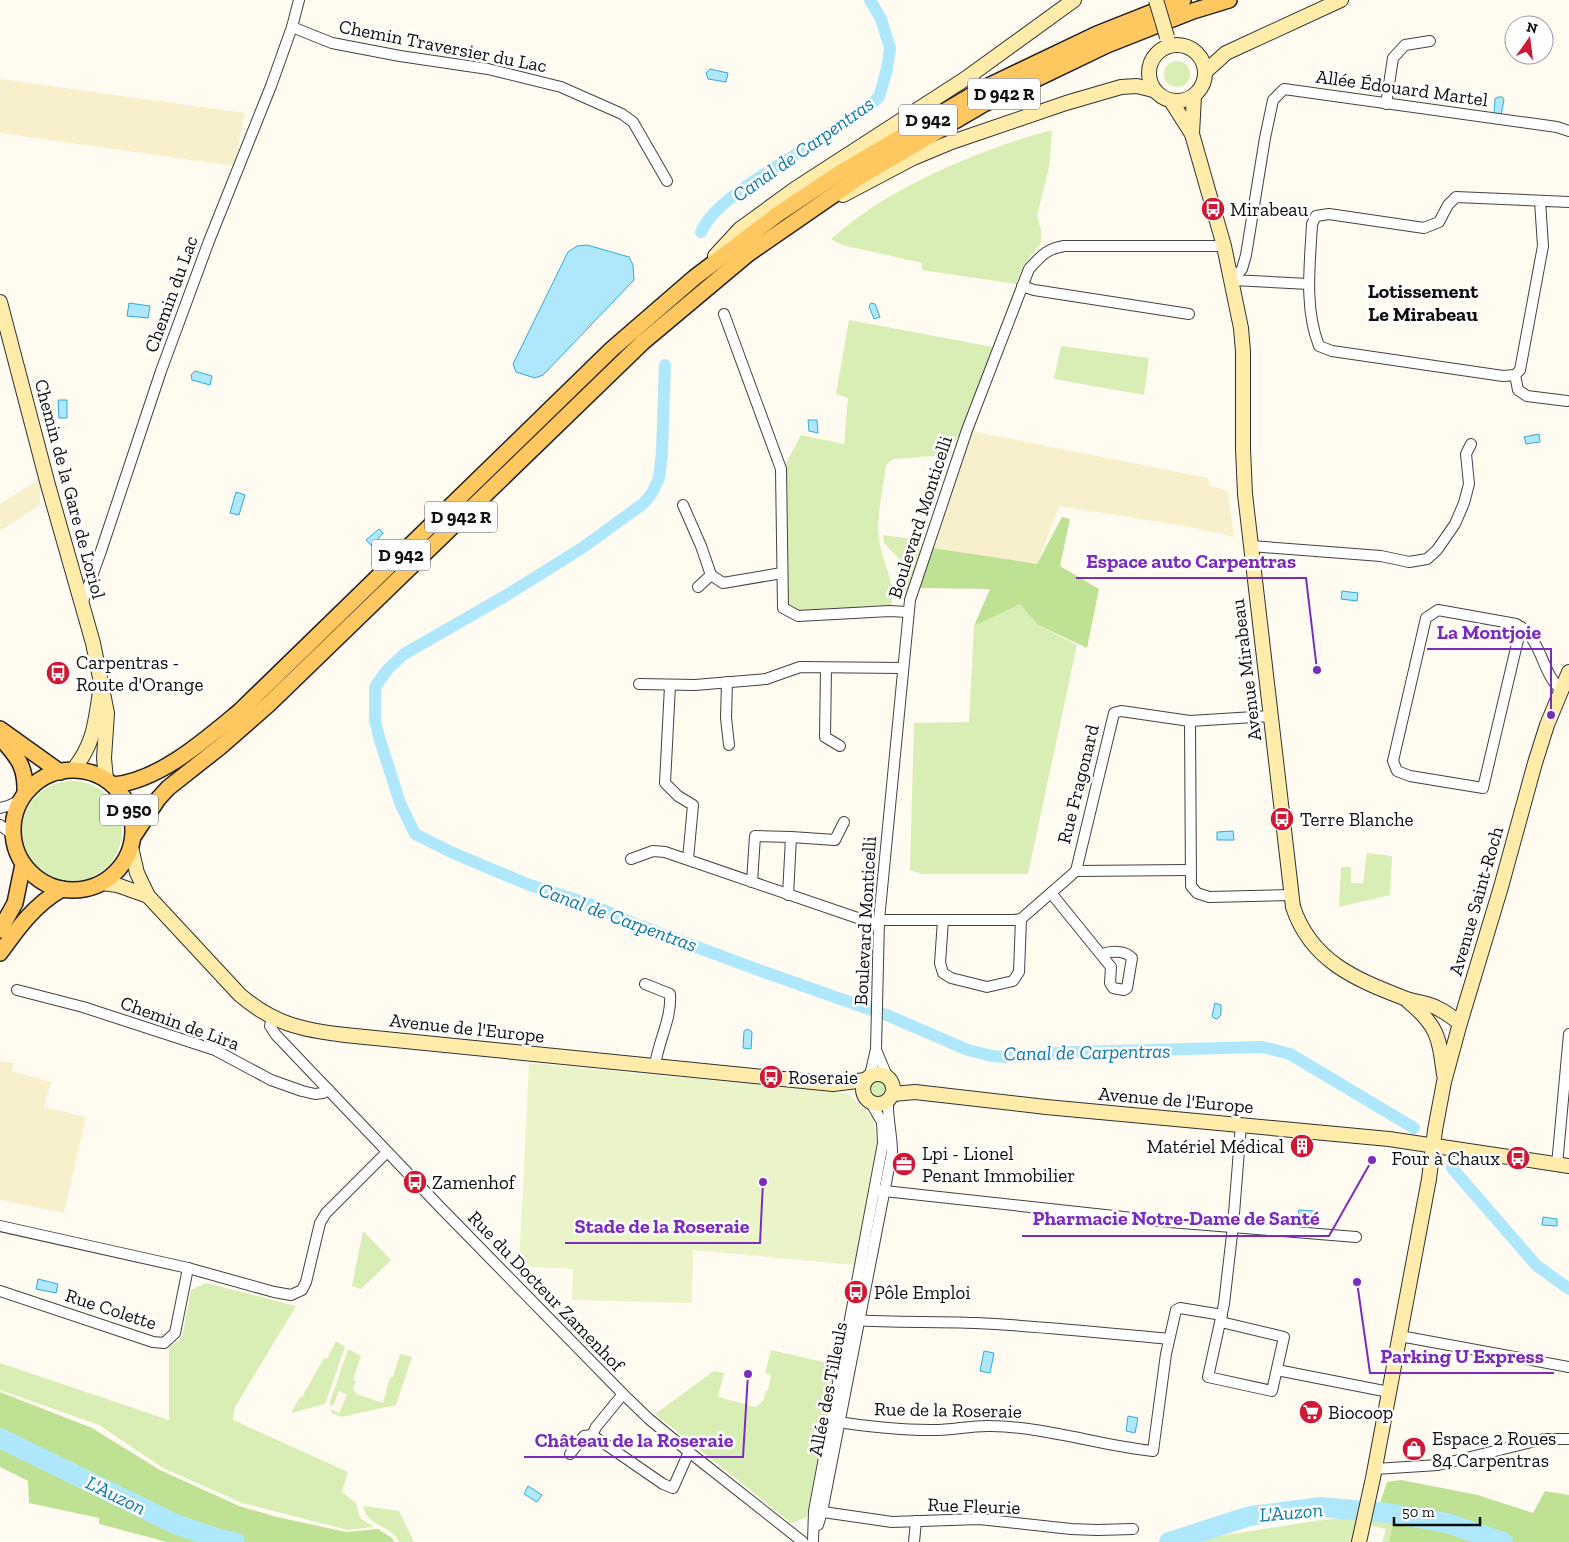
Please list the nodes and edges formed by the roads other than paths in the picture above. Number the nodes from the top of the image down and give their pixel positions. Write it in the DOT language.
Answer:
graph roads {
  1 [pos="299,0"];
  2 [pos="1074,0"];
  3 [pos="1156,0"];
  4 [pos="1183,0"];
  5 [pos="1229,0"];
  6 [pos="1341,0"];
  7 [pos="292,27"];
  8 [pos="1168,41"];
  9 [pos="1430,42"];
  10 [pos="1205,72"];
  11 [pos="1153,90"];
  12 [pos="1194,96"];
  13 [pos="1171,101"];
  14 [pos="1386,104"];
  15 [pos="1569,132"];
  16 [pos="1192,134"];
  17 [pos="666,181"];
  18 [pos="1540,201"];
  19 [pos="1569,202"];
  20 [pos="794,221"];
  21 [pos="1224,246"];
  22 [pos="694,278"];
  23 [pos="1232,280"];
  24 [pos="1308,284"];
  25 [pos="1022,286"];
  26 [pos="0,302"];
  27 [pos="724,314"];
  28 [pos="1189,314"];
  29 [pos="1515,375"];
  30 [pos="1567,401"];
  31 [pos="1471,444"];
  32 [pos="683,505"];
  33 [pos="1251,546"];
  34 [pos="782,573"];
  35 [pos="711,575"];
  36 [pos="698,586"];
  37 [pos="82,604"];
  38 [pos="908,612"];
  39 [pos="1521,627"];
  40 [pos="826,668"];
  41 [pos="902,668"];
  42 [pos="1569,672"];
  43 [pos="727,682"];
  44 [pos="640,684"];
  45 [pos="101,686"];
  46 [pos="670,686"];
  47 [pos="1561,690"];
  48 [pos="1270,716"];
  49 [pos="1190,721"];
  50 [pos="0,729"];
  51 [pos="0,737"];
  52 [pos="729,745"];
  53 [pos="840,746"];
  54 [pos="67,771"];
  55 [pos="110,783"];
  56 [pos="23,797"];
  57 [pos="0,808"];
  58 [pos="844,822"];
  59 [pos="0,825"];
  60 [pos="13,835"];
  61 [pos="135,836"];
  62 [pos="791,837"];
  63 [pos="631,859"];
  64 [pos="688,859"];
  65 [pos="23,864"];
  66 [pos="1190,870"];
  67 [pos="1076,871"];
  68 [pos="752,882"];
  69 [pos="102,883"];
  70 [pos="62,889"];
  71 [pos="1050,893"];
  72 [pos="788,895"];
  73 [pos="1290,895"];
  74 [pos="148,896"];
  75 [pos="1021,919"];
  76 [pos="944,920"];
  77 [pos="878,922"];
  78 [pos="0,930"];
  79 [pos="0,953"];
  80 [pos="1102,954"];
  81 [pos="646,984"];
  82 [pos="17,990"];
  83 [pos="1469,990"];
  84 [pos="1406,999"];
  85 [pos="1436,1007"];
  86 [pos="272,1018"];
  87 [pos="1429,1020"];
  88 [pos="1460,1023"];
  89 [pos="1569,1034"];
  90 [pos="876,1049"];
  91 [pos="655,1066"];
  92 [pos="868,1078"];
  93 [pos="888,1078"];
  94 [pos="1444,1082"];
  95 [pos="833,1084"];
  96 [pos="329,1090"];
  97 [pos="916,1092"];
  98 [pos="890,1097"];
  99 [pos="867,1099"];
  100 [pos="1241,1125"];
  101 [pos="1433,1145"];
  102 [pos="387,1152"];
  103 [pos="1563,1165"];
  104 [pos="879,1191"];
  105 [pos="0,1226"];
  106 [pos="1233,1226"];
  107 [pos="1356,1238"];
  108 [pos="188,1268"];
  109 [pos="0,1290"];
  110 [pos="1222,1319"];
  111 [pos="855,1320"];
  112 [pos="1400,1336"];
  113 [pos="1169,1339"];
  114 [pos="1569,1367"];
  115 [pos="1277,1370"];
  116 [pos="1389,1392"];
  117 [pos="623,1394"];
  118 [pos="835,1421"];
  119 [pos="592,1435"];
  120 [pos="1569,1439"];
  121 [pos="689,1452"];
  122 [pos="570,1454"];
  123 [pos="1374,1473"];
  124 [pos="818,1511"];
  125 [pos="916,1521"];
  126 [pos="1133,1529"];
  127 [pos="814,1539"];
  128 [pos="803,1542"];
  129 [pos="914,1542"];
  130 [pos="1359,1542"];
  1 -- 7 [label="street, Chemin du Lac"];
  2 -- 22 [label="main road"];
  3 -- 8 [label="main road, bridge"];
  4 -- 22 [label="main road, D 942"];
  5 -- 20 [label="main road, D 942 R"];
  6 -- 10 [label="main road"];
  7 -- 17 [label="street, Chemin Traversier du Lac"];
  7 -- 37 [label="street, Chemin du Lac"];
  8 -- 10 [label="main road"];
  8 -- 11 [label="main road"];
  9 -- 14 [label="street"];
  10 -- 12 [label="main road"];
  11 -- 13 [label="main road"];
  11 -- 20 [label="main road"];
  12 -- 13 [label="main road"];
  12 -- 16 [label="main road"];
  13 -- 16 [label="main road"];
  14 -- 15 [label="street, Allée Édouard Martel"];
  14 -- 23 [label="street, Allée Édouard Martel"];
  16 -- 21 [label="main road, Avenue Mirabeau"];
  18 -- 19 [label="street"];
  18 -- 24 [label="street"];
  18 -- 29 [label="street"];
  20 -- 61 [label="main road, D 942 R"];
  21 -- 23 [label="main road, Avenue Mirabeau"];
  21 -- 25 [label="street, Boulevard Monticelli"];
  22 -- 55 [label="main road, D 942"];
  23 -- 24 [label="street"];
  23 -- 33 [label="main road, Avenue Mirabeau"];
  24 -- 29 [label="street"];
  25 -- 28 [label="street"];
  25 -- 38 [label="street, Boulevard Monticelli"];
  26 -- 37 [label="main road, Chemin de la Gare de Loriol"];
  27 -- 34 [label="street"];
  29 -- 30 [label="street"];
  31 -- 33 [label="street"];
  32 -- 35 [label="street"];
  33 -- 48 [label="main road, Avenue Mirabeau"];
  34 -- 35 [label="street"];
  34 -- 38 [label="street"];
  35 -- 36 [label="street"];
  37 -- 45 [label="main road, Chemin de la Gare de Loriol"];
  38 -- 41 [label="street, Boulevard Monticelli"];
  39 -- 39 [label="street"];
  39 -- 47 [label="street"];
  40 -- 41 [label="street"];
  40 -- 43 [label="street"];
  40 -- 53 [label="street"];
  41 -- 77 [label="street, Boulevard Monticelli"];
  42 -- 47 [label="main road, Avenue Saint-Roch"];
  43 -- 46 [label="street"];
  43 -- 52 [label="street"];
  44 -- 46 [label="street"];
  45 -- 54 [label="main road, Chemin de la Gare de Loriol"];
  45 -- 55 [label="main road, Chemin de la Gare de Loriol"];
  46 -- 64 [label="street"];
  47 -- 83 [label="main road, Avenue Saint-Roch"];
  48 -- 49 [label="street, Rue Fragonard"];
  48 -- 73 [label="main road, Avenue Mirabeau"];
  49 -- 66 [label="street"];
  49 -- 67 [label="street, Rue Fragonard"];
  50 -- 54 [label="main road, D 950"];
  51 -- 56 [label="main road, D 950"];
  54 -- 55 [label="main road, D 950"];
  54 -- 56 [label="main road"];
  55 -- 61 [label="main road, D 950"];
  56 -- 57 [label="street"];
  56 -- 60 [label="main road, D 950"];
  58 -- 62 [label="street"];
  59 -- 60 [label="street"];
  60 -- 65 [label="main road, D 950"];
  61 -- 69 [label="main road, D 950"];
  61 -- 74 [label="main road, Avenue de l'Europe"];
  62 -- 68 [label="street"];
  62 -- 72 [label="street"];
  63 -- 64 [label="street"];
  64 -- 68 [label="street"];
  65 -- 70 [label="main road, D 950"];
  65 -- 78 [label="main road"];
  66 -- 67 [label="street"];
  66 -- 73 [label="street"];
  67 -- 71 [label="street"];
  68 -- 72 [label="street"];
  69 -- 70 [label="main road, D 950"];
  69 -- 74 [label="main road, Avenue de l'Europe"];
  70 -- 79 [label="main road"];
  71 -- 75 [label="street"];
  71 -- 80 [label="street"];
  72 -- 77 [label="street"];
  73 -- 84 [label="main road, Avenue Mirabeau"];
  74 -- 86 [label="main road, Avenue de l'Europe"];
  75 -- 76 [label="street"];
  75 -- 76 [label="street"];
  76 -- 77 [label="street"];
  77 -- 90 [label="street, Boulevard Monticelli"];
  81 -- 91 [label="street"];
  82 -- 96 [label="street, Chemin de Lira"];
  83 -- 85 [label="main road, Avenue Mirabeau"];
  83 -- 88 [label="main road, Avenue Saint-Roch"];
  84 -- 85 [label="main road, Avenue Mirabeau"];
  84 -- 87 [label="main road, Avenue Mirabeau"];
  85 -- 88 [label="main road, Avenue Mirabeau"];
  86 -- 91 [label="main road, Avenue de l'Europe"];
  86 -- 96 [label="street, Rue du Docteur Zamenhof"];
  87 -- 88 [label="main road, Avenue Mirabeau"];
  87 -- 94 [label="main road, Avenue Mirabeau"];
  88 -- 94 [label="main road, Avenue Saint-Roch"];
  89 -- 103 [label="street"];
  90 -- 92 [label="street, Boulevard Monticelli"];
  90 -- 93 [label="street, Boulevard Monticelli"];
  91 -- 95 [label="main road, Avenue de l'Europe"];
  92 -- 93 [label="main road"];
  92 -- 95 [label="main road, Avenue de l'Europe"];
  92 -- 99 [label="main road"];
  93 -- 97 [label="main road, Avenue de l'Europe"];
  93 -- 98 [label="main road"];
  94 -- 101 [label="main road, Avenue Saint-Roch"];
  95 -- 99 [label="main road, Avenue de l'Europe"];
  96 -- 102 [label="street, Rue du Docteur Zamenhof"];
  97 -- 98 [label="main road, Avenue de l'Europe"];
  97 -- 100 [label="main road, Avenue de l'Europe"];
  98 -- 99 [label="main road"];
  98 -- 104 [label="street, Allée des Tilleuls"];
  99 -- 104 [label="street, Allée des Tilleuls"];
  100 -- 101 [label="main road, Avenue de l'Europe"];
  100 -- 106 [label="street"];
  101 -- 103 [label="main road, Avenue de l'Europe"];
  101 -- 112 [label="main road, Avenue Saint-Roch"];
  102 -- 108 [label="street"];
  102 -- 117 [label="street, Rue du Docteur Zamenhof"];
  104 -- 106 [label="street"];
  104 -- 111 [label="street, Allée des Tilleuls"];
  105 -- 108 [label="street"];
  106 -- 107 [label="street"];
  106 -- 110 [label="street"];
  108 -- 109 [label="street, Rue Colette"];
  110 -- 113 [label="street"];
  110 -- 115 [label="street"];
  110 -- 115 [label="street"];
  111 -- 113 [label="street"];
  111 -- 118 [label="street, Allée des Tilleuls"];
  112 -- 114 [label="street"];
  112 -- 116 [label="main road, Avenue Saint-Roch"];
  113 -- 118 [label="street, Rue de la Roseraie"];
  115 -- 116 [label="street"];
  116 -- 123 [label="main road, Avenue Saint-Roch"];
  117 -- 119 [label="street"];
  117 -- 121 [label="street, Rue du Docteur Zamenhof"];
  118 -- 124 [label="street, Allée des Tilleuls"];
  119 -- 121 [label="street"];
  119 -- 122 [label="street"];
  120 -- 123 [label="street"];
  121 -- 128 [label="street, Rue du Docteur Zamenhof"];
  123 -- 130 [label="main road, Avenue Saint-Roch"];
  124 -- 125 [label="street, Rue Fleurie"];
  124 -- 127 [label="street, Allée des Tilleuls"];
  125 -- 126 [label="street, Rue Fleurie"];
  125 -- 129 [label="street"];
}
